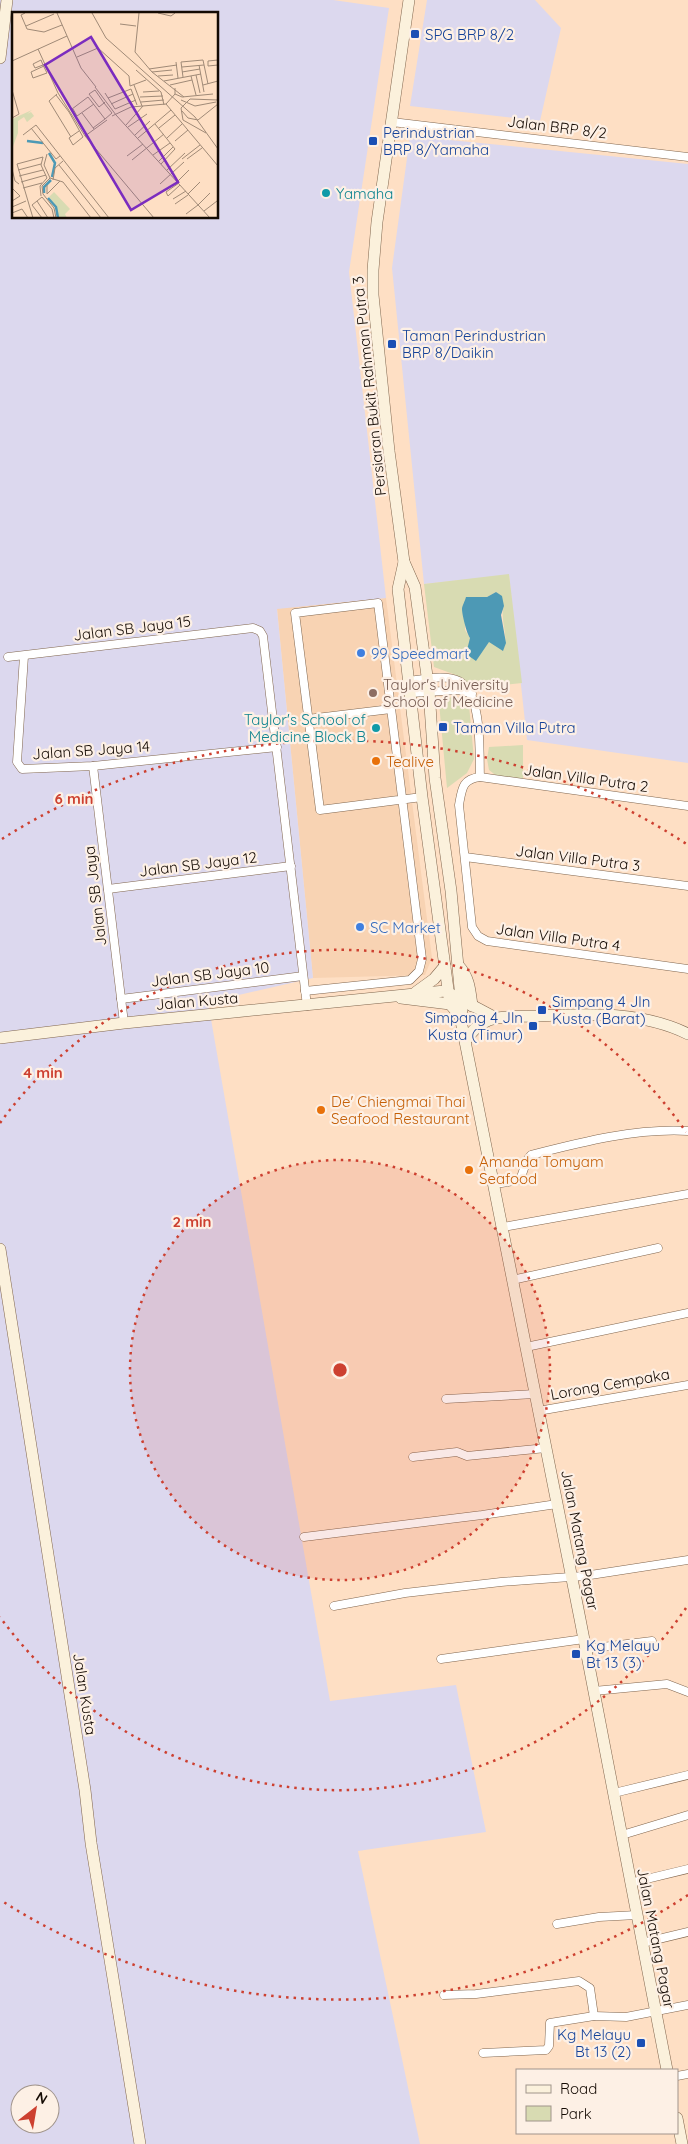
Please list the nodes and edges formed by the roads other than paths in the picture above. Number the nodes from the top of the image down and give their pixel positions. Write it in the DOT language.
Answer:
graph roads {
  1 [pos="7,0"];
  2 [pos="409,0"];
  3 [pos="0,58"];
  4 [pos="392,122"];
  5 [pos="688,157"];
  6 [pos="404,562"];
  7 [pos="24,656"];
  8 [pos="8,657"];
  9 [pos="427,679"];
  10 [pos="409,681"];
  11 [pos="429,692"];
  12 [pos="411,693"];
  13 [pos="472,694"];
  14 [pos="391,709"];
  15 [pos="308,719"];
  16 [pos="277,747"];
  17 [pos="93,766"];
  18 [pos="480,777"];
  19 [pos="422,797"];
  20 [pos="402,800"];
  21 [pos="688,806"];
  22 [pos="465,857"];
  23 [pos="291,866"];
  24 [pos="688,886"];
  25 [pos="108,889"];
  26 [pos="451,891"];
  27 [pos="436,904"];
  28 [pos="451,964"];
  29 [pos="688,969"];
  30 [pos="303,976"];
  31 [pos="335,988"];
  32 [pos="306,991"];
  33 [pos="449,992"];
  34 [pos="414,993"];
  35 [pos="397,997"];
  36 [pos="121,999"];
  37 [pos="337,1003"];
  38 [pos="450,1004"];
  39 [pos="307,1006"];
  40 [pos="464,1008"];
  41 [pos="492,1019"];
  42 [pos="124,1023"];
  43 [pos="688,1034"];
  44 [pos="0,1038"];
  45 [pos="466,1040"];
  46 [pos="688,1131"];
  47 [pos="494,1184"];
  48 [pos="688,1194"];
  49 [pos="503,1227"];
  50 [pos="658,1248"];
  51 [pos="0,1249"];
  52 [pos="512,1280"];
  53 [pos="688,1313"];
  54 [pos="526,1347"];
  55 [pos="688,1385"];
  56 [pos="535,1394"];
  57 [pos="446,1399"];
  58 [pos="538,1411"];
  59 [pos="546,1448"];
  60 [pos="413,1457"];
  61 [pos="557,1504"];
  62 [pos="304,1537"];
  63 [pos="688,1560"];
  64 [pos="571,1576"];
  65 [pos="334,1606"];
  66 [pos="652,1640"];
  67 [pos="585,1644"];
  68 [pos="440,1658"];
  69 [pos="594,1691"];
  70 [pos="688,1692"];
  71 [pos="688,1775"];
  72 [pos="614,1793"];
  73 [pos="688,1814"];
  74 [pos="622,1835"];
  75 [pos="688,1870"];
  76 [pos="630,1883"];
  77 [pos="637,1915"];
  78 [pos="557,1924"];
  79 [pos="688,1932"];
  80 [pos="642,1943"];
  81 [pos="444,1995"];
  82 [pos="688,2005"];
  83 [pos="656,2012"];
  84 [pos="594,2016"];
  85 [pos="483,2054"];
  86 [pos="667,2069"];
  87 [pos="678,2121"];
  88 [pos="684,2142"];
  89 [pos="140,2144"];
  1 -- 3 [label="main road"];
  2 -- 4 [label="main road, Persiaran Bukit Rahman Putra 3"];
  4 -- 5 [label="street, Jalan BRP 8/2"];
  4 -- 6 [label="main road, Persiaran Bukit Rahman Putra 3"];
  6 -- 9 [label="main road, Persiaran Bukit Rahman Putra 3"];
  6 -- 10 [label="main road, Persiaran Bukit Rahman Putra 3"];
  7 -- 8 [label="street, Jalan SB Jaya 15"];
  7 -- 16 [label="street, Jalan SB Jaya 15"];
  7 -- 17 [label="street, Jalan SB Jaya 14"];
  9 -- 10 [label="street"];
  9 -- 11 [label="main road, Persiaran Bukit Rahman Putra 3"];
  9 -- 13 [label="street"];
  10 -- 12 [label="main road, Persiaran Bukit Rahman Putra 3"];
  11 -- 12 [label="street"];
  11 -- 13 [label="street"];
  11 -- 26 [label="main road, Persiaran Bukit Rahman Putra 3"];
  12 -- 19 [label="main road, Persiaran Bukit Rahman Putra 3"];
  13 -- 18 [label="street"];
  14 -- 15 [label="street"];
  14 -- 15 [label="street"];
  14 -- 20 [label="street"];
  15 -- 20 [label="street"];
  16 -- 17 [label="street, Jalan SB Jaya 14"];
  16 -- 23 [label="street"];
  17 -- 25 [label="street, Jalan SB Jaya"];
  18 -- 21 [label="street, Jalan Villa Putra 2"];
  18 -- 22 [label="street, Jalan Villa Putra 4"];
  19 -- 20 [label="street"];
  19 -- 27 [label="main road, Persiaran Bukit Rahman Putra 3"];
  20 -- 31 [label="street"];
  22 -- 24 [label="street, Jalan Villa Putra 3"];
  22 -- 29 [label="street, Jalan Villa Putra 4"];
  23 -- 25 [label="street, Jalan SB Jaya 12"];
  23 -- 30 [label="street"];
  25 -- 36 [label="street, Jalan SB Jaya"];
  26 -- 27 [label="main road"];
  26 -- 28 [label="main road, Persiaran Bukit Rahman Putra 3"];
  27 -- 28 [label="main road, Persiaran Bukit Rahman Putra 3"];
  28 -- 33 [label="main road, Persiaran Bukit Rahman Putra 3"];
  28 -- 34 [label="main road"];
  28 -- 40 [label="main road, Jalan Matang Pagar"];
  30 -- 32 [label="street"];
  30 -- 36 [label="street, Jalan SB Jaya 10"];
  31 -- 32 [label="street"];
  31 -- 37 [label="street"];
  32 -- 39 [label="street"];
  33 -- 34 [label="main road, Jalan Kusta"];
  33 -- 38 [label="main road, Persiaran Bukit Rahman Putra 3"];
  33 -- 40 [label="main road"];
  34 -- 35 [label="main road, Jalan Kusta"];
  35 -- 37 [label="main road, Jalan Kusta"];
  35 -- 38 [label="main road, Jalan Kusta"];
  36 -- 42 [label="street, Jalan SB Jaya"];
  37 -- 39 [label="main road, Jalan Kusta"];
  38 -- 40 [label="main road"];
  39 -- 42 [label="main road, Jalan Kusta"];
  40 -- 41 [label="main road"];
  40 -- 45 [label="main road, Jalan Matang Pagar"];
  41 -- 43 [label="main road"];
  41 -- 45 [label="main road"];
  42 -- 44 [label="main road, Jalan Kusta"];
  45 -- 47 [label="main road, Jalan Matang Pagar"];
  46 -- 47 [label="street"];
  47 -- 49 [label="main road, Jalan Matang Pagar"];
  48 -- 49 [label="street"];
  49 -- 52 [label="main road, Jalan Matang Pagar"];
  50 -- 52 [label="street"];
  51 -- 89 [label="main road, Jalan Kusta"];
  52 -- 54 [label="main road, Jalan Matang Pagar"];
  53 -- 54 [label="street"];
  54 -- 56 [label="main road, Jalan Matang Pagar"];
  55 -- 58 [label="street, Lorong Cempaka"];
  56 -- 57 [label="street"];
  56 -- 58 [label="main road, Jalan Matang Pagar"];
  58 -- 59 [label="main road, Jalan Matang Pagar"];
  59 -- 60 [label="street"];
  59 -- 61 [label="main road, Jalan Matang Pagar"];
  61 -- 62 [label="street"];
  61 -- 64 [label="main road, Jalan Matang Pagar"];
  63 -- 64 [label="street"];
  64 -- 65 [label="street"];
  64 -- 67 [label="main road, Jalan Matang Pagar"];
  66 -- 67 [label="street"];
  67 -- 68 [label="street"];
  67 -- 69 [label="main road, Jalan Matang Pagar"];
  69 -- 70 [label="street"];
  69 -- 72 [label="main road, Jalan Matang Pagar"];
  71 -- 72 [label="street"];
  72 -- 74 [label="main road, Jalan Matang Pagar"];
  73 -- 74 [label="street"];
  74 -- 76 [label="main road, Jalan Matang Pagar"];
  75 -- 76 [label="street"];
  76 -- 77 [label="main road, Jalan Matang Pagar"];
  77 -- 78 [label="street"];
  77 -- 80 [label="main road, Jalan Matang Pagar"];
  79 -- 80 [label="street"];
  80 -- 83 [label="main road, Jalan Matang Pagar"];
  81 -- 84 [label="street"];
  82 -- 83 [label="street"];
  83 -- 84 [label="street"];
  83 -- 86 [label="main road, Jalan Matang Pagar"];
  84 -- 85 [label="street"];
  87 -- 88 [label="main road"];
}
